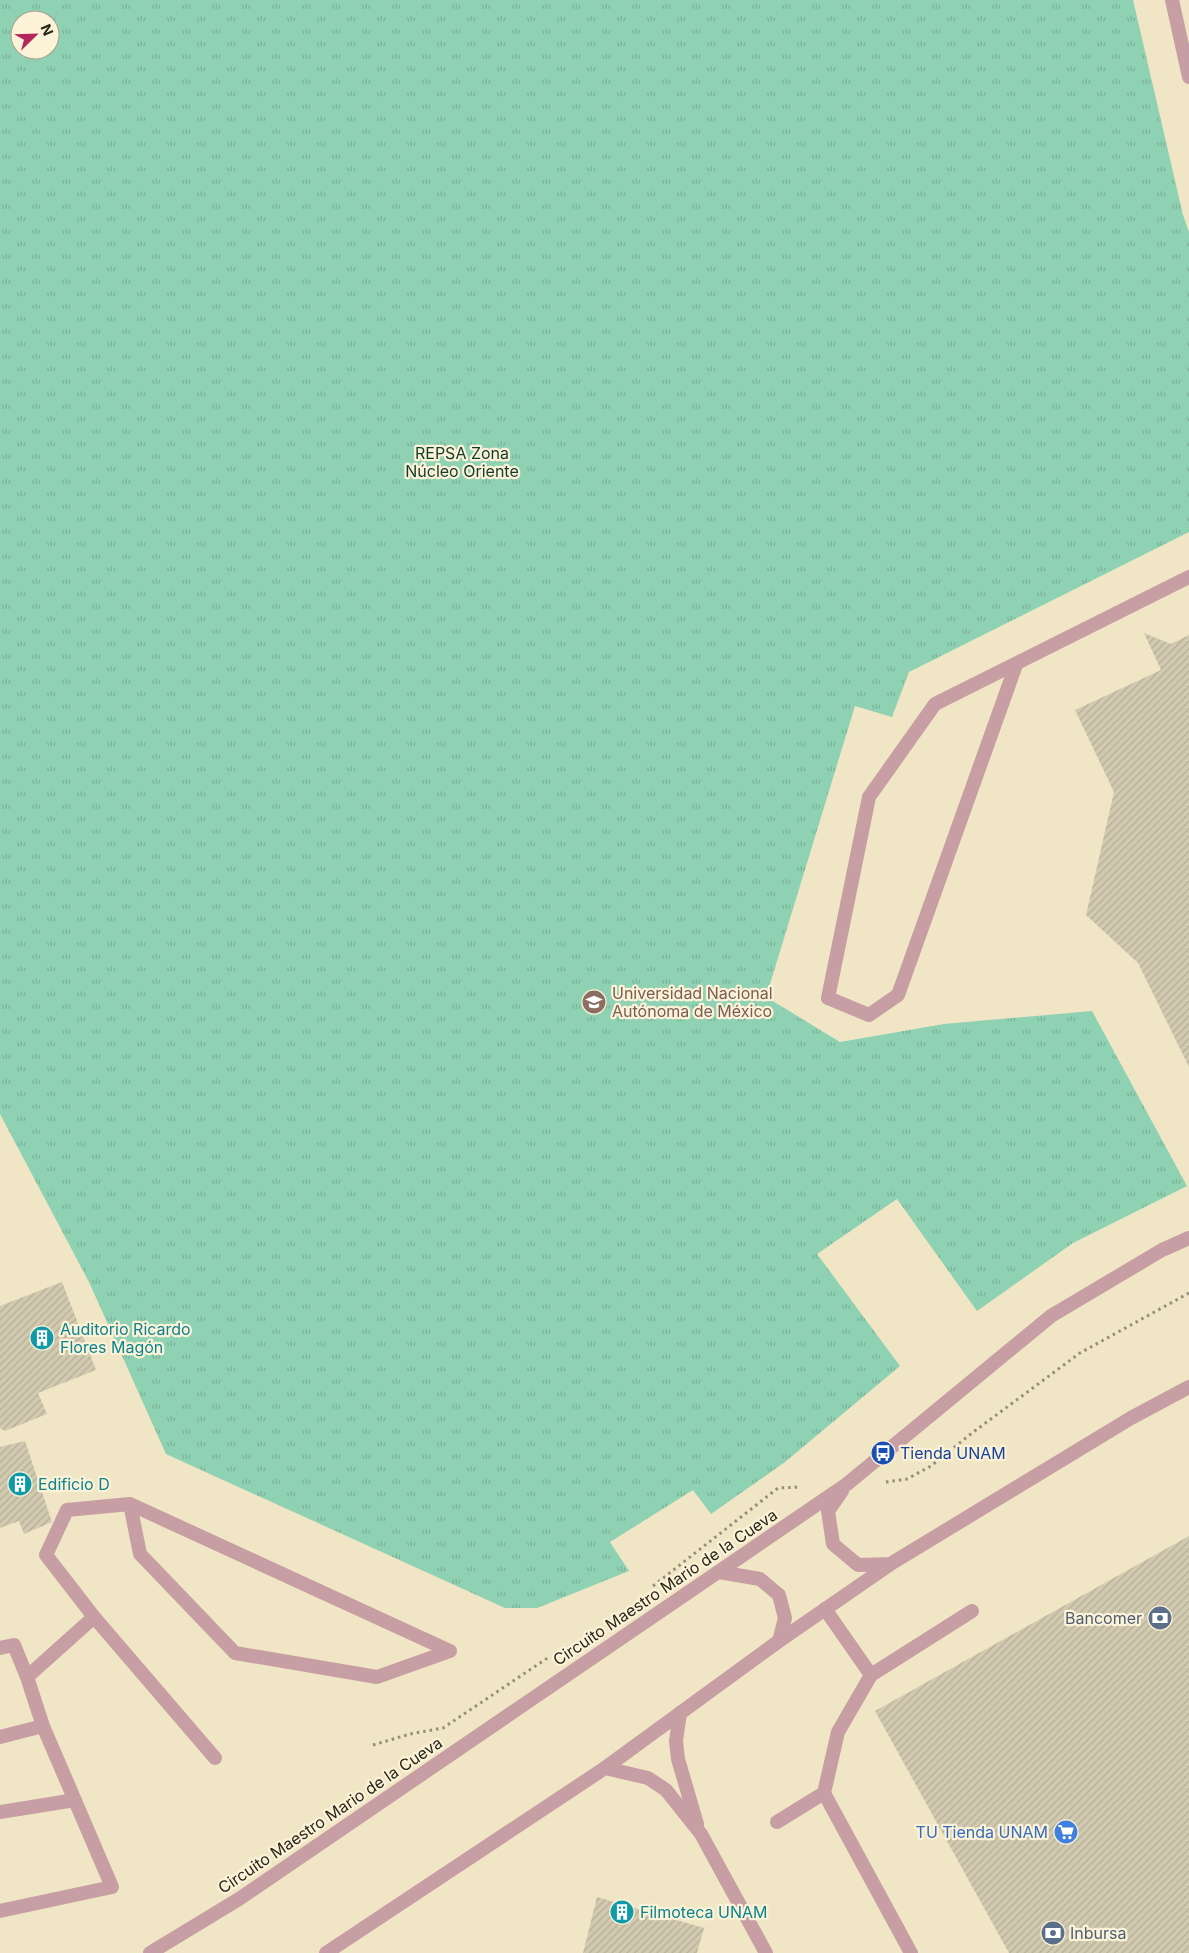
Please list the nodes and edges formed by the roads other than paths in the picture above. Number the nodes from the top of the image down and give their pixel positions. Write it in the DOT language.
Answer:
graph roads {
  1 [pos="1172,0"];
  2 [pos="1189,78"];
  3 [pos="1189,577"];
  4 [pos="1016,665"];
  5 [pos="1189,1238"];
  6 [pos="1189,1387"];
  7 [pos="847,1484"];
  8 [pos="130,1504"];
  9 [pos="892,1564"];
  10 [pos="719,1572"];
  11 [pos="825,1610"];
  12 [pos="972,1611"];
  13 [pos="94,1617"];
  14 [pos="779,1641"];
  15 [pos="0,1648"];
  16 [pos="870,1675"];
  17 [pos="28,1677"];
  18 [pos="680,1713"];
  19 [pos="43,1726"];
  20 [pos="0,1737"];
  21 [pos="215,1758"];
  22 [pos="605,1768"];
  23 [pos="824,1794"];
  24 [pos="74,1800"];
  25 [pos="0,1812"];
  26 [pos="777,1822"];
  27 [pos="701,1834"];
  28 [pos="0,1911"];
  29 [pos="150,1953"];
  30 [pos="326,1953"];
  31 [pos="766,1953"];
  32 [pos="911,1953"];
  1 -- 2 [label="street"];
  3 -- 4 [label="street"];
  4 -- 4 [label="street"];
  5 -- 7 [label="street, Circuito Maestro Mario de la Cueva"];
  6 -- 9 [label="street"];
  7 -- 9 [label="street"];
  7 -- 10 [label="street, Circuito Maestro Mario de la Cueva"];
  8 -- 8 [label="street"];
  8 -- 13 [label="street"];
  9 -- 11 [label="street"];
  10 -- 14 [label="street"];
  10 -- 29 [label="street, Circuito Maestro Mario de la Cueva"];
  11 -- 14 [label="street"];
  11 -- 16 [label="street"];
  12 -- 16 [label="street"];
  13 -- 17 [label="street"];
  13 -- 21 [label="street"];
  14 -- 18 [label="street"];
  15 -- 17 [label="street"];
  16 -- 23 [label="street"];
  17 -- 19 [label="street"];
  18 -- 22 [label="street"];
  18 -- 27 [label="street"];
  19 -- 20 [label="street"];
  19 -- 24 [label="street"];
  22 -- 27 [label="street"];
  22 -- 30 [label="street"];
  23 -- 26 [label="street"];
  23 -- 32 [label="street"];
  24 -- 25 [label="street"];
  24 -- 28 [label="street"];
  27 -- 31 [label="street"];
}
